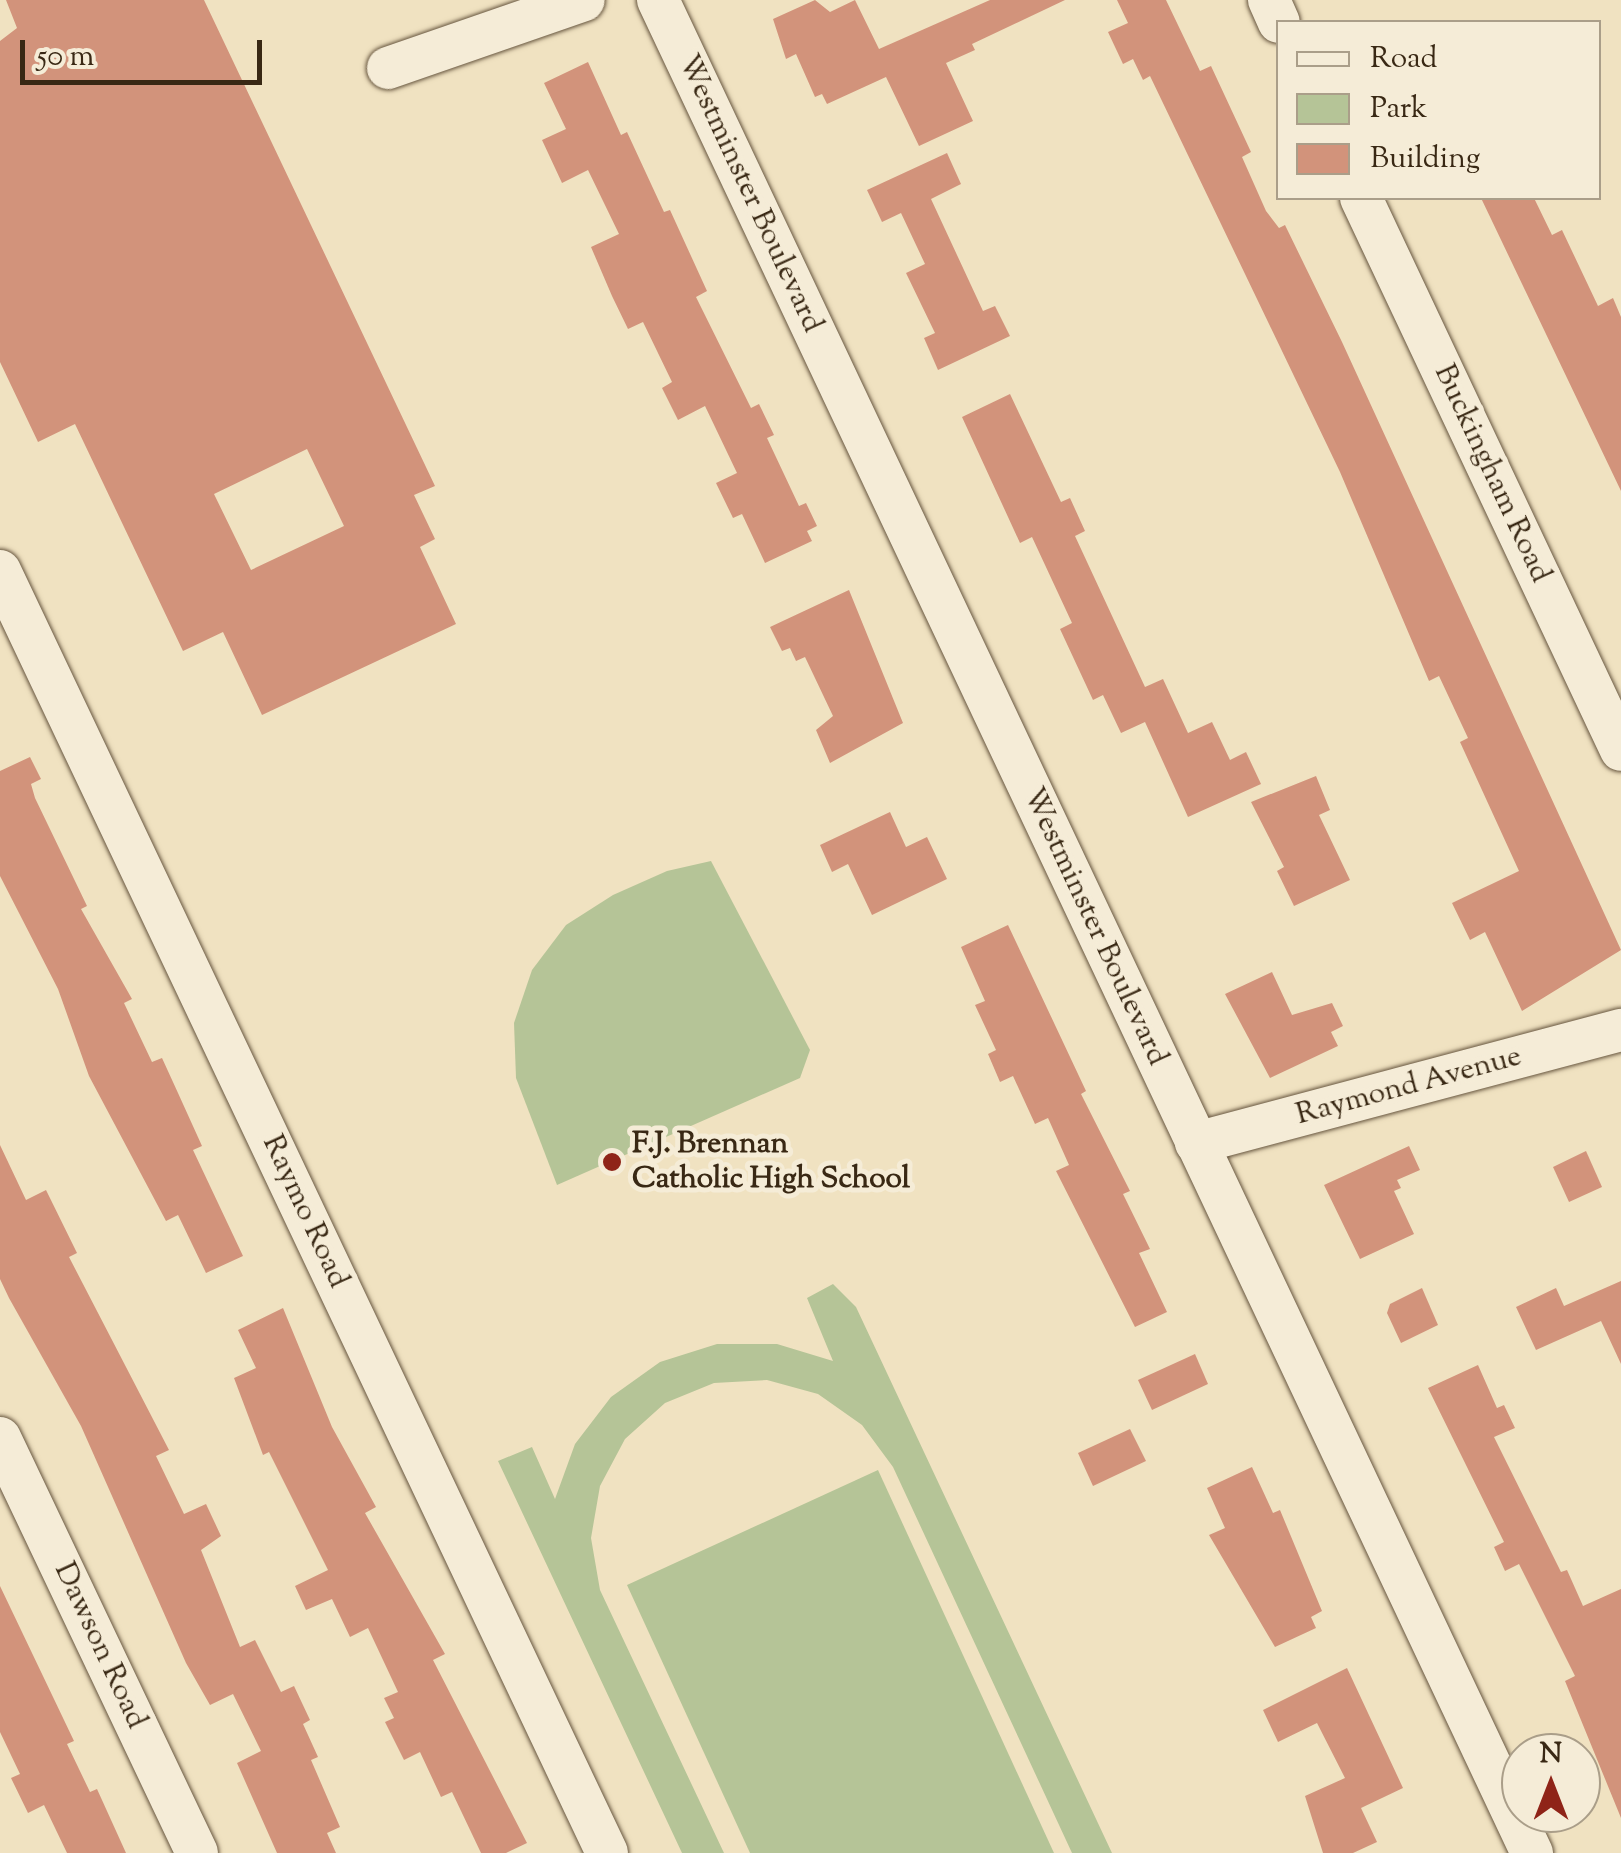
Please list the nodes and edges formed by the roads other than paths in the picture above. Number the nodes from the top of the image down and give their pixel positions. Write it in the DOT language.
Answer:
graph roads {
  1 [pos="584,0"];
  2 [pos="658,0"];
  3 [pos="388,68"];
  4 [pos="1363,200"];
  5 [pos="0,572"];
  6 [pos="1621,750"];
  7 [pos="1621,1030"];
  8 [pos="1196,1143"];
  9 [pos="0,1438"];
  10 [pos="198,1853"];
  11 [pos="607,1853"];
  12 [pos="1532,1853"];
  1 -- 3 [label="street"];
  2 -- 8 [label="street, Westminster Boulevard"];
  4 -- 6 [label="street, Buckingham Road"];
  5 -- 11 [label="street, Raymo Road"];
  7 -- 8 [label="street, Raymond Avenue"];
  8 -- 12 [label="street, Westminster Boulevard"];
  9 -- 10 [label="street, Dawson Road"];
}
